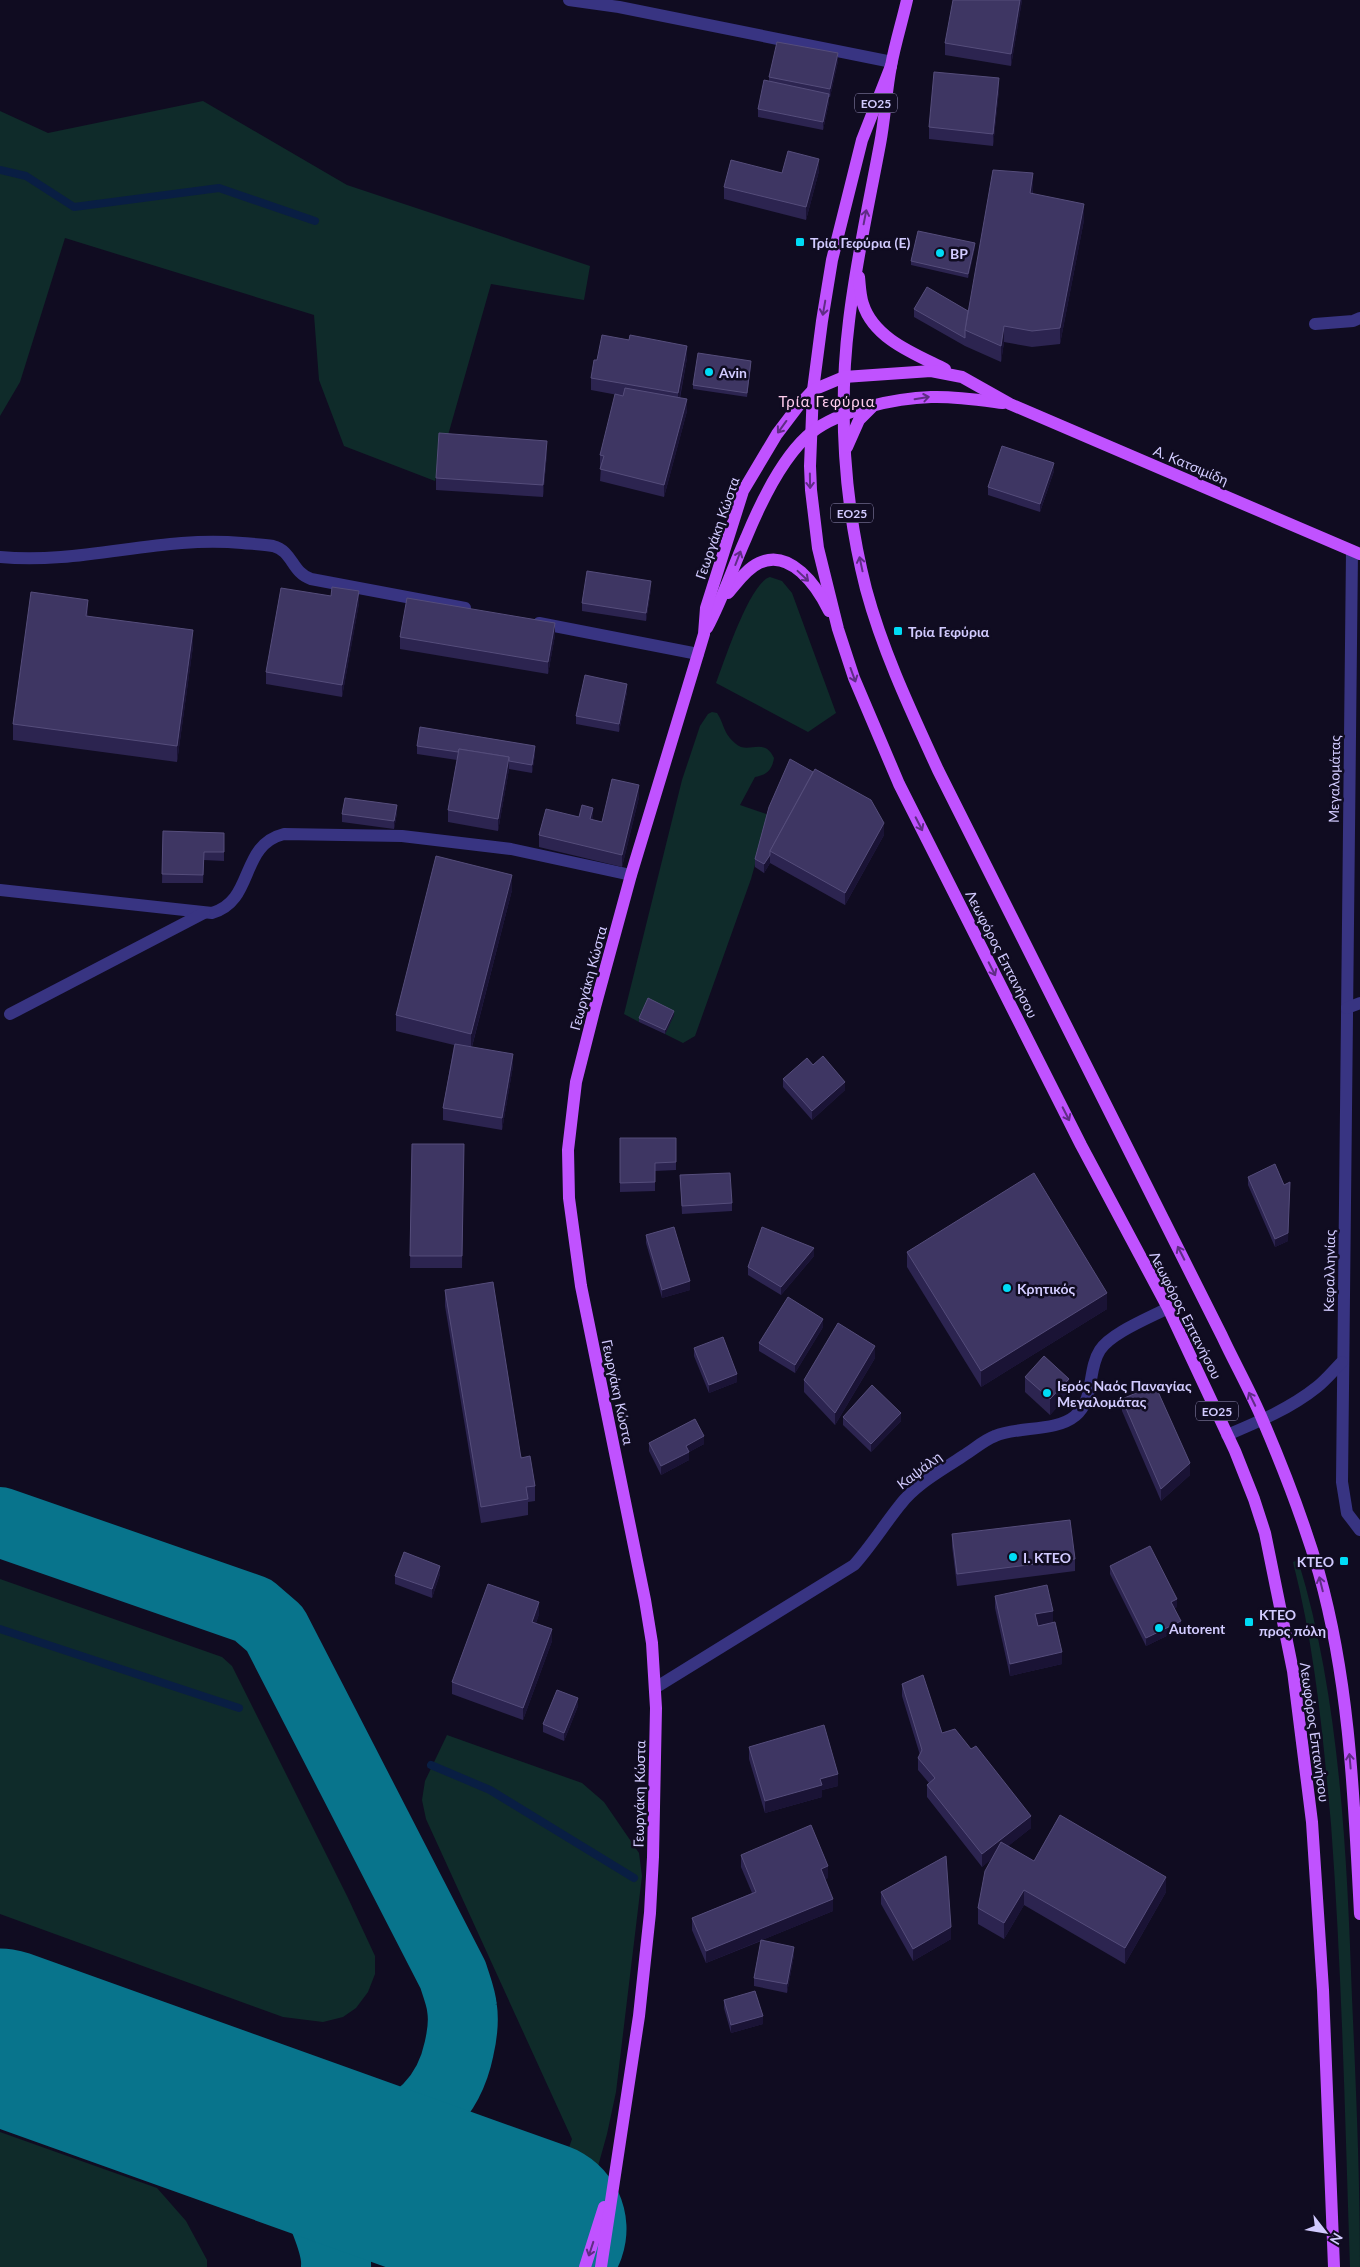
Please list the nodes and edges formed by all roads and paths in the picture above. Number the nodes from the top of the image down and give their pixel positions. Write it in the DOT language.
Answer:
graph roads {
  1 [pos="568,0"];
  2 [pos="907,0"];
  3 [pos="620,3"];
  4 [pos="891,64"];
  5 [pos="856,265"];
  6 [pos="1360,318"];
  7 [pos="1315,324"];
  8 [pos="844,377"];
  9 [pos="962,377"];
  10 [pos="813,390"];
  11 [pos="1010,404"];
  12 [pos="874,406"];
  13 [pos="844,414"];
  14 [pos="812,432"];
  15 [pos="845,451"];
  16 [pos="1356,553"];
  17 [pos="0,557"];
  18 [pos="723,598"];
  19 [pos="476,610"];
  20 [pos="525,620"];
  21 [pos="838,629"];
  22 [pos="704,634"];
  23 [pos="698,654"];
  24 [pos="632,875"];
  25 [pos="0,890"];
  26 [pos="204,913"];
  27 [pos="1360,1003"];
  28 [pos="1347,1008"];
  29 [pos="10,1014"];
  30 [pos="1168,1308"];
  31 [pos="1342,1362"];
  32 [pos="1263,1420"];
  33 [pos="1228,1435"];
  34 [pos="1360,1530"];
  35 [pos="655,1688"];
  36 [pos="1360,1914"];
  37 [pos="616,2169"];
  38 [pos="585,2267"];
  39 [pos="601,2267"];
  40 [pos="1334,2267"];
  1 -- 3 [label="street"];
  2 -- 4 [label="main road, ΕΟ25"];
  3 -- 4 [label="street"];
  5 -- 4 [label="main road, ΕΟ25, one-way"];
  4 -- 10 [label="main road, ΕΟ25, one-way"];
  5 -- 8 [label="main road, ΕΟ25"];
  5 -- 9 [label="main road"];
  6 -- 7 [label="street"];
  8 -- 9 [label="main road, Α. Κατσιμίδη"];
  8 -- 10 [label="main road, Α. Κατσιμίδη"];
  8 -- 13 [label="main road, ΕΟ25"];
  9 -- 11 [label="main road, Α. Κατσιμίδη"];
  10 -- 14 [label="main road, ΕΟ25"];
  10 -- 22 [label="main road, Γεωργάκη Κώστα, one-way"];
  12 -- 11 [label="main road, Α. Κατσιμίδη, one-way"];
  11 -- 16 [label="main road, Α. Κατσιμίδη"];
  12 -- 13 [label="main road, Α. Κατσιμίδη"];
  12 -- 15 [label="main road"];
  13 -- 14 [label="main road, Γεωργάκη Κώστα"];
  13 -- 15 [label="main road, Λεωφόρος Επτανήσου / ΕΟ25"];
  18 -- 14 [label="main road, Γεωργάκη Κώστα, one-way"];
  14 -- 21 [label="main road, Λεωφόρος Επτανήσου / ΕΟ25, one-way"];
  32 -- 15 [label="main road, Λεωφόρος Επτανήσου / ΕΟ25, one-way"];
  16 -- 28 [label="street, Μεγαλομάτας"];
  17 -- 19 [label="street"];
  18 -- 21 [label="main road, one-way"];
  18 -- 22 [label="main road, Γεωργάκη Κώστα"];
  20 -- 23 [label="street"];
  21 -- 30 [label="main road, Λεωφόρος Επτανήσου / ΕΟ25, one-way"];
  22 -- 23 [label="main road, Γεωργάκη Κώστα"];
  23 -- 24 [label="main road, Γεωργάκη Κώστα"];
  24 -- 26 [label="street"];
  24 -- 35 [label="main road, Γεωργάκη Κώστα"];
  25 -- 26 [label="street"];
  26 -- 29 [label="street"];
  27 -- 28 [label="street"];
  28 -- 31 [label="street, Κεφαλληνίας"];
  30 -- 33 [label="main road, Λεωφόρος Επτανήσου / ΕΟ25"];
  30 -- 35 [label="street, Καψάλη"];
  31 -- 32 [label="street"];
  31 -- 34 [label="street, Κεφαλληνίας"];
  32 -- 33 [label="street"];
  36 -- 32 [label="main road, Λεωφόρος Επτανήσου / ΕΟ25, one-way"];
  33 -- 40 [label="main road, Λεωφόρος Επτανήσου / ΕΟ25"];
  35 -- 37 [label="main road, Γεωργάκη Κώστα"];
  37 -- 38 [label="main road, Γεωργάκη Κώστα, one-way"];
  37 -- 39 [label="main road, Γεωργάκη Κώστα"];
}
